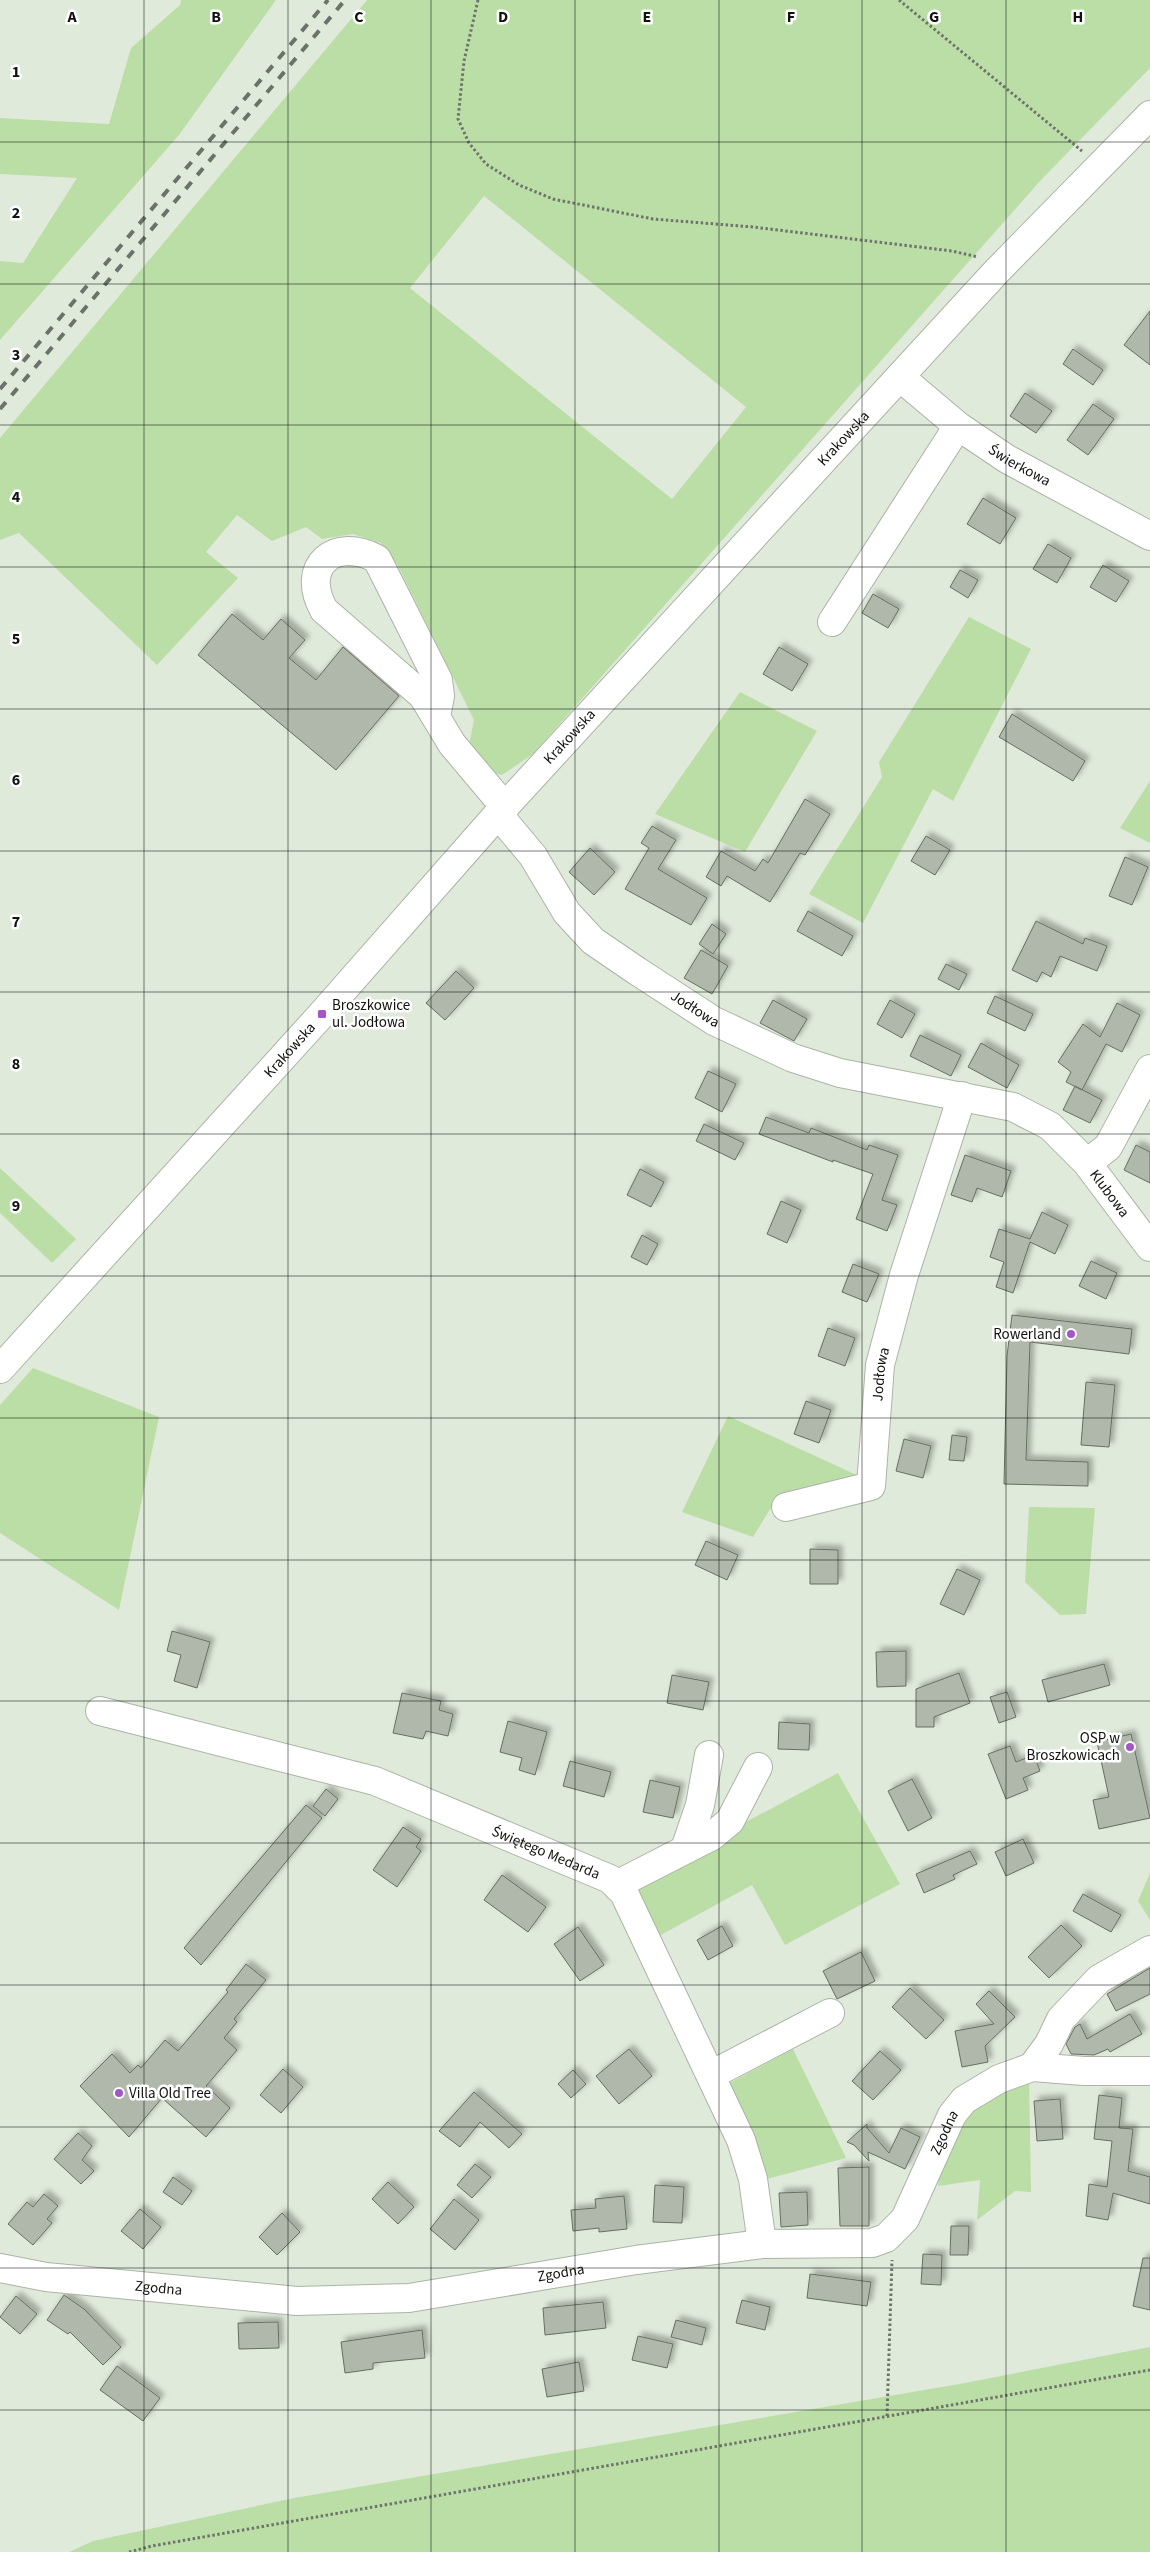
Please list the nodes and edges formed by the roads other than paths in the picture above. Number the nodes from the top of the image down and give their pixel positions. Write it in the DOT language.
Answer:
graph roads {
  1 [pos="1150,115"];
  2 [pos="900,378"];
  3 [pos="958,426"];
  4 [pos="1150,536"];
  5 [pos="832,622"];
  6 [pos="436,717"];
  7 [pos="502,810"];
  8 [pos="1150,1070"];
  9 [pos="962,1096"];
  10 [pos="1086,1163"];
  11 [pos="1150,1247"];
  12 [pos="0,1369"];
  13 [pos="786,1507"];
  14 [pos="100,1711"];
  15 [pos="709,1756"];
  16 [pos="758,1767"];
  17 [pos="685,1850"];
  18 [pos="618,1887"];
  19 [pos="1150,1950"];
  20 [pos="830,2013"];
  21 [pos="1032,2067"];
  22 [pos="1150,2071"];
  23 [pos="711,2075"];
  24 [pos="762,2244"];
  25 [pos="0,2268"];
  1 -- 2 [label="street, Krakowska"];
  2 -- 3 [label="street, Świerkowa"];
  2 -- 7 [label="street, Krakowska"];
  3 -- 4 [label="street, Świerkowa"];
  3 -- 5 [label="street"];
  6 -- 6 [label="street, Jodłowa"];
  6 -- 7 [label="street, Jodłowa"];
  7 -- 9 [label="street, Jodłowa"];
  7 -- 12 [label="street, Krakowska"];
  8 -- 10 [label="street"];
  9 -- 10 [label="street, Jodłowa"];
  9 -- 13 [label="street, Jodłowa"];
  10 -- 11 [label="street, Klubowa"];
  14 -- 18 [label="street, Świętego Medarda"];
  15 -- 17 [label="street"];
  16 -- 17 [label="street"];
  17 -- 18 [label="street"];
  18 -- 23 [label="street, Świętego Medarda"];
  19 -- 21 [label="street"];
  20 -- 23 [label="street"];
  21 -- 22 [label="street, Zgodna"];
  21 -- 24 [label="street, Zgodna"];
  23 -- 24 [label="street, Świętego Medarda"];
  24 -- 25 [label="street, Zgodna"];
}
